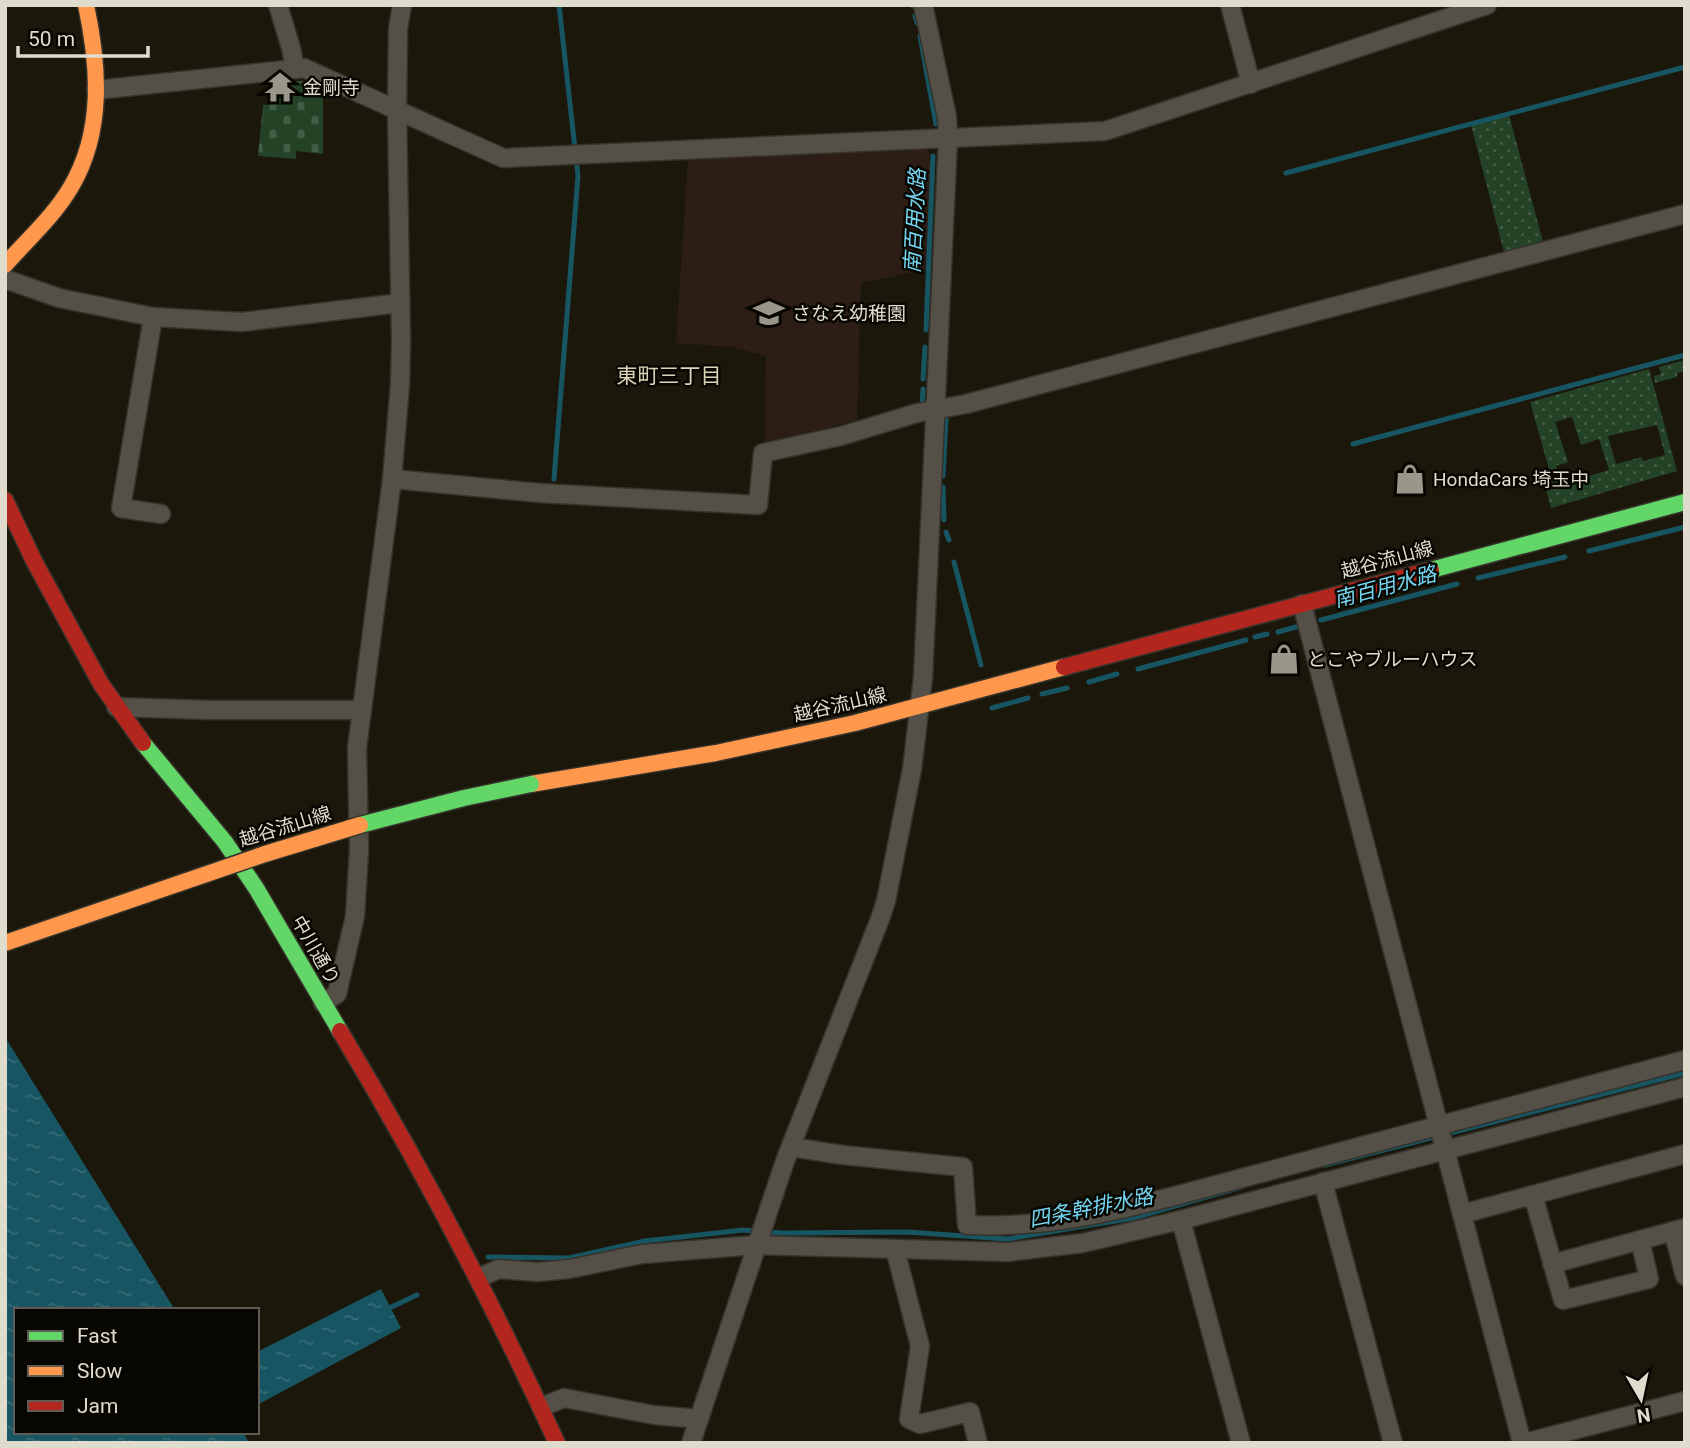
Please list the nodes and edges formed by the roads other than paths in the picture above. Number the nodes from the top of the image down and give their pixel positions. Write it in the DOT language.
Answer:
graph roads {
  1 [pos="86,5"];
  2 [pos="278,5"];
  3 [pos="402,5"];
  4 [pos="923,5"];
  5 [pos="1230,5"];
  6 [pos="1487,5"];
  7 [pos="295,69"];
  8 [pos="1251,84"];
  9 [pos="96,90"];
  10 [pos="397,111"];
  11 [pos="948,138"];
  12 [pos="1685,214"];
  13 [pos="5,265"];
  14 [pos="5,279"];
  15 [pos="400,303"];
  16 [pos="153,317"];
  17 [pos="934,411"];
  18 [pos="392,478"];
  19 [pos="5,500"];
  20 [pos="1685,502"];
  21 [pos="161,514"];
  22 [pos="1302,604"];
  23 [pos="116,707"];
  24 [pos="920,707"];
  25 [pos="360,710"];
  26 [pos="5,943"];
  27 [pos="323,1003"];
  28 [pos="1685,1060"];
  29 [pos="1685,1087"];
  30 [pos="1442,1136"];
  31 [pos="791,1147"];
  32 [pos="1685,1154"];
  33 [pos="1323,1182"];
  34 [pos="1533,1195"];
  35 [pos="1462,1214"];
  36 [pos="1181,1220"];
  37 [pos="1679,1230"];
  38 [pos="1640,1240"];
  39 [pos="756,1244"];
  40 [pos="895,1249"];
  41 [pos="1552,1264"];
  42 [pos="1685,1276"];
  43 [pos="478,1278"];
  44 [pos="1685,1401"];
  45 [pos="541,1407"];
  46 [pos="699,1419"];
  47 [pos="557,1443"];
  48 [pos="691,1443"];
  49 [pos="978,1443"];
  50 [pos="1241,1443"];
  51 [pos="1393,1443"];
  52 [pos="1523,1443"];
  1 -- 9 [label="main road"];
  2 -- 7 [label="street"];
  3 -- 10 [label="street"];
  4 -- 11 [label="street"];
  5 -- 8 [label="street"];
  6 -- 8 [label="street"];
  7 -- 9 [label="street"];
  7 -- 10 [label="street"];
  8 -- 11 [label="street"];
  9 -- 13 [label="main road"];
  10 -- 11 [label="street"];
  10 -- 15 [label="street"];
  11 -- 17 [label="street"];
  12 -- 17 [label="street"];
  14 -- 16 [label="street"];
  15 -- 16 [label="street"];
  15 -- 18 [label="street"];
  16 -- 21 [label="street"];
  17 -- 18 [label="street"];
  17 -- 24 [label="street"];
  18 -- 25 [label="street"];
  19 -- 23 [label="main road, 中川通り"];
  20 -- 22 [label="main road, 越谷流山線"];
  22 -- 24 [label="main road, 越谷流山線"];
  22 -- 30 [label="street"];
  23 -- 25 [label="street"];
  23 -- 27 [label="main road, 中川通り"];
  24 -- 26 [label="main road, 越谷流山線, bridge"];
  24 -- 31 [label="street"];
  25 -- 27 [label="street"];
  27 -- 43 [label="main road, 中川通り"];
  28 -- 30 [label="street"];
  29 -- 30 [label="street"];
  30 -- 31 [label="street"];
  30 -- 33 [label="street"];
  30 -- 35 [label="street"];
  31 -- 39 [label="street"];
  32 -- 34 [label="street"];
  33 -- 36 [label="street"];
  33 -- 51 [label="street"];
  34 -- 35 [label="street"];
  34 -- 41 [label="street"];
  35 -- 52 [label="street"];
  36 -- 40 [label="street"];
  36 -- 50 [label="street"];
  37 -- 38 [label="street"];
  37 -- 42 [label="street"];
  38 -- 41 [label="street"];
  38 -- 41 [label="street"];
  39 -- 40 [label="street"];
  39 -- 43 [label="street"];
  39 -- 46 [label="street"];
  40 -- 49 [label="street"];
  43 -- 45 [label="main road, 中川通り"];
  44 -- 52 [label="street"];
  45 -- 46 [label="street"];
  45 -- 47 [label="main road, 中川通り"];
  46 -- 48 [label="street"];
}
